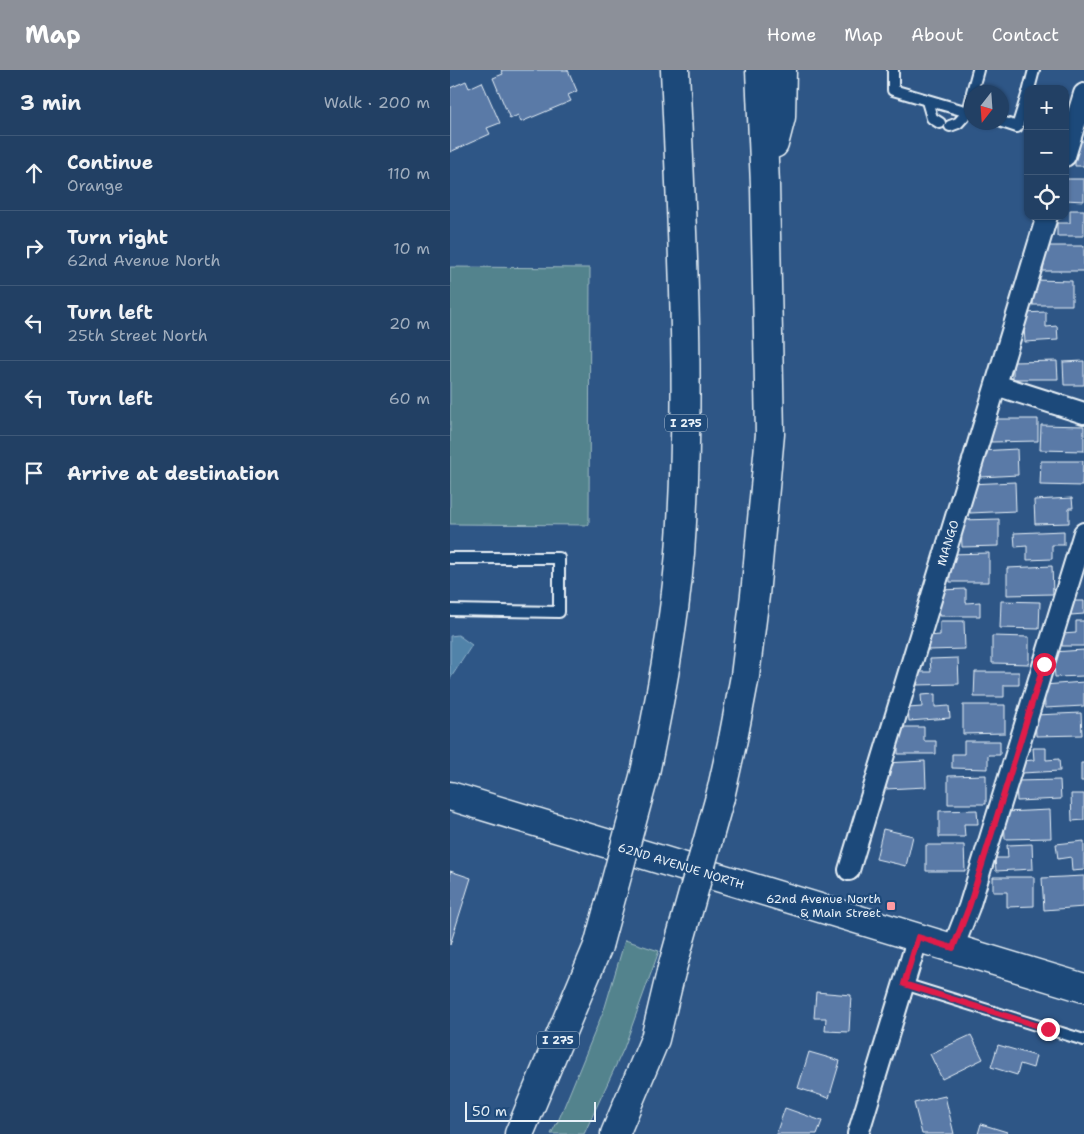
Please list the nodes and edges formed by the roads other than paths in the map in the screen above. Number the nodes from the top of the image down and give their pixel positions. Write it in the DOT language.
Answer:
graph roads {
  1 [pos="675,70"];
  2 [pos="760,70"];
  3 [pos="782,70"];
  4 [pos="893,70"];
  5 [pos="978,70"];
  6 [pos="1034,70"];
  7 [pos="974,85"];
  8 [pos="1030,85"];
  9 [pos="1084,94"];
  10 [pos="927,101"];
  11 [pos="1024,103"];
  12 [pos="964,110"];
  13 [pos="964,118"];
  14 [pos="1009,124"];
  15 [pos="1069,143"];
  16 [pos="765,185"];
  17 [pos="1046,220"];
  18 [pos="996,385"];
  19 [pos="1084,413"];
  20 [pos="1084,533"];
  21 [pos="450,558"];
  22 [pos="450,610"];
  23 [pos="450,796"];
  24 [pos="849,870"];
  25 [pos="918,937"];
  26 [pos="953,948"];
  27 [pos="904,984"];
  28 [pos="1084,988"];
  29 [pos="1084,1040"];
  30 [pos="519,1134"];
  31 [pos="615,1134"];
  32 [pos="858,1134"];
  1 -- 30 [label="main road, I 275, bridge"];
  2 -- 16 [label="main road"];
  3 -- 16 [label="main road"];
  4 -- 10 [label="lane"];
  5 -- 7 [label="lane"];
  6 -- 8 [label="lane"];
  9 -- 15 [label="street"];
  10 -- 12 [label="lane"];
  10 -- 13 [label="lane"];
  11 -- 14 [label="lane"];
  16 -- 31 [label="main road, bridge"];
  17 -- 18 [label="street, MANGO"];
  18 -- 19 [label="street"];
  18 -- 24 [label="street, MANGO"];
  20 -- 26 [label="street"];
  21 -- 22 [label="lane"];
  23 -- 25 [label="main road, 62ND AVENUE NORTH"];
  25 -- 26 [label="main road, 62ND AVENUE NORTH"];
  25 -- 27 [label="street"];
  26 -- 28 [label="main road, 62ND AVENUE NORTH"];
  27 -- 29 [label="lane"];
  27 -- 32 [label="street"];
}
